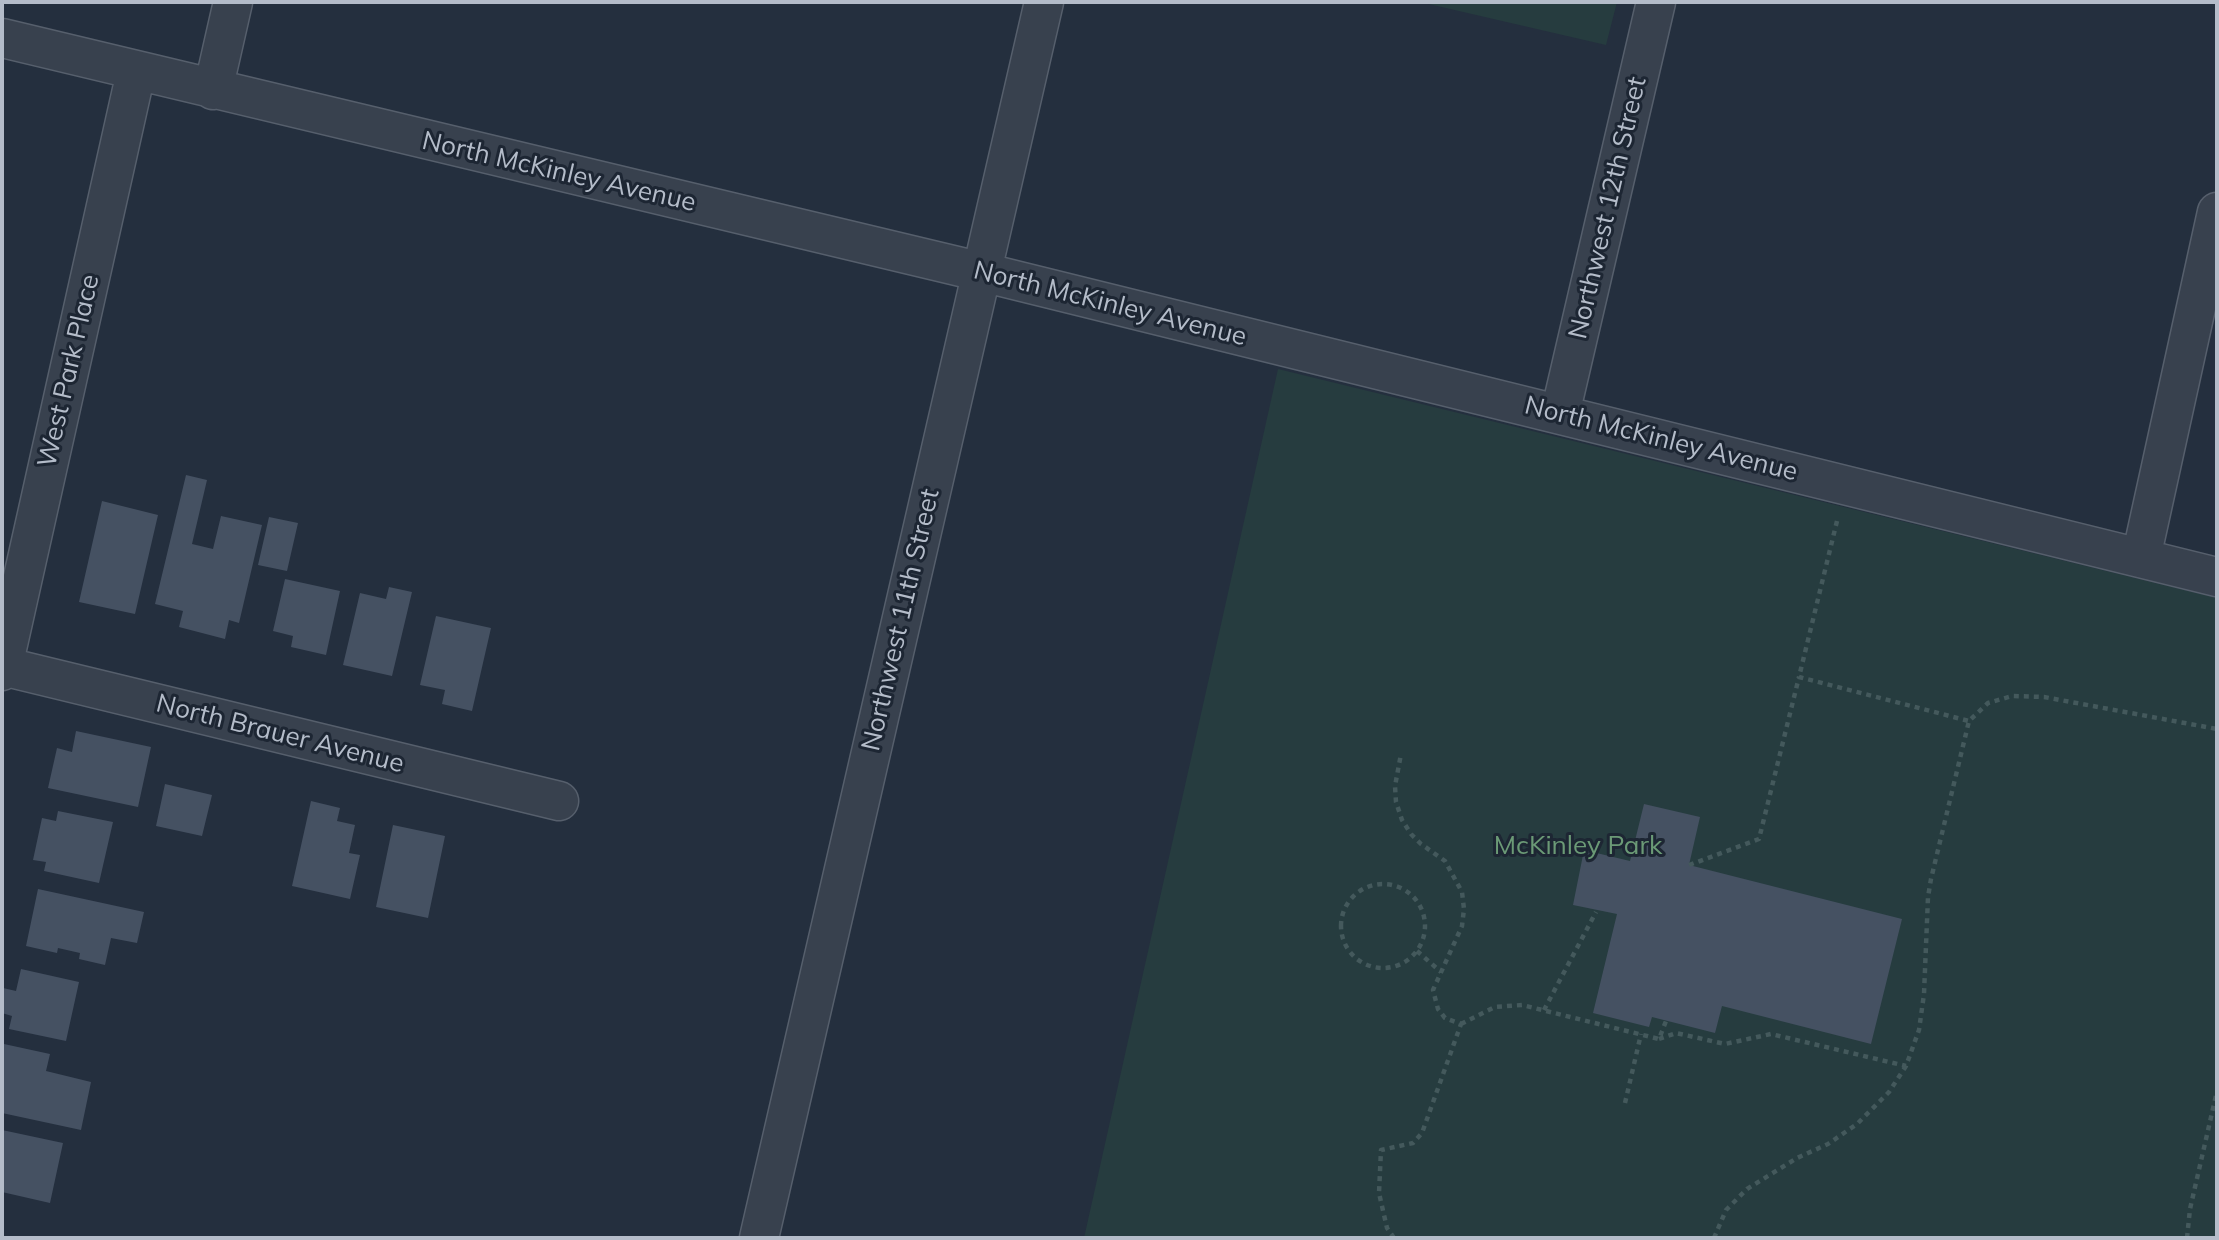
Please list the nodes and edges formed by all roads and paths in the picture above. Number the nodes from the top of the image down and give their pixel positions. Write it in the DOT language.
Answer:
graph roads {
  1 [pos="233,2"];
  2 [pos="1044,2"];
  3 [pos="1656,2"];
  4 [pos="2,38"];
  5 [pos="136,72"];
  6 [pos="213,90"];
  7 [pos="2217,212"];
  8 [pos="982,272"];
  9 [pos="1560,415"];
  10 [pos="1835,527"];
  11 [pos="2141,558"];
  12 [pos="2217,577"];
  13 [pos="2,668"];
  14 [pos="1800,677"];
  15 [pos="1969,721"];
  16 [pos="2217,729"];
  17 [pos="1401,754"];
  18 [pos="559,801"];
  19 [pos="1689,865"];
  20 [pos="1596,912"];
  21 [pos="1417,951"];
  22 [pos="1441,972"];
  23 [pos="1544,1010"];
  24 [pos="1665,1021"];
  25 [pos="1461,1024"];
  26 [pos="1641,1034"];
  27 [pos="1659,1039"];
  28 [pos="1906,1066"];
  29 [pos="2217,1091"];
  30 [pos="1625,1103"];
  31 [pos="758,1238"];
  32 [pos="1394,1238"];
  33 [pos="1714,1238"];
  34 [pos="2187,1238"];
  1 -- 6 [label="street"];
  2 -- 8 [label="street, Northwest 11th Street"];
  3 -- 9 [label="street, Northwest 12th Street"];
  4 -- 5 [label="street, North McKinley Avenue"];
  5 -- 6 [label="street, North McKinley Avenue"];
  5 -- 13 [label="street, West Park Place"];
  6 -- 8 [label="street, North McKinley Avenue"];
  7 -- 11 [label="street"];
  8 -- 9 [label="street, North McKinley Avenue"];
  8 -- 31 [label="street, Northwest 11th Street"];
  9 -- 11 [label="street, North McKinley Avenue"];
  10 -- 14 [label="path"];
  11 -- 12 [label="street, North McKinley Avenue"];
  13 -- 18 [label="street, North Brauer Avenue"];
  14 -- 15 [label="path"];
  14 -- 19 [label="path"];
  15 -- 16 [label="path"];
  15 -- 28 [label="path"];
  17 -- 22 [label="path"];
  20 -- 23 [label="path"];
  21 -- 21 [label="path"];
  21 -- 22 [label="path"];
  22 -- 25 [label="path"];
  23 -- 25 [label="path"];
  23 -- 26 [label="path"];
  24 -- 27 [label="path"];
  25 -- 32 [label="path"];
  26 -- 27 [label="path"];
  26 -- 30 [label="path"];
  27 -- 28 [label="path"];
  28 -- 33 [label="path"];
  29 -- 34 [label="path"];
}
